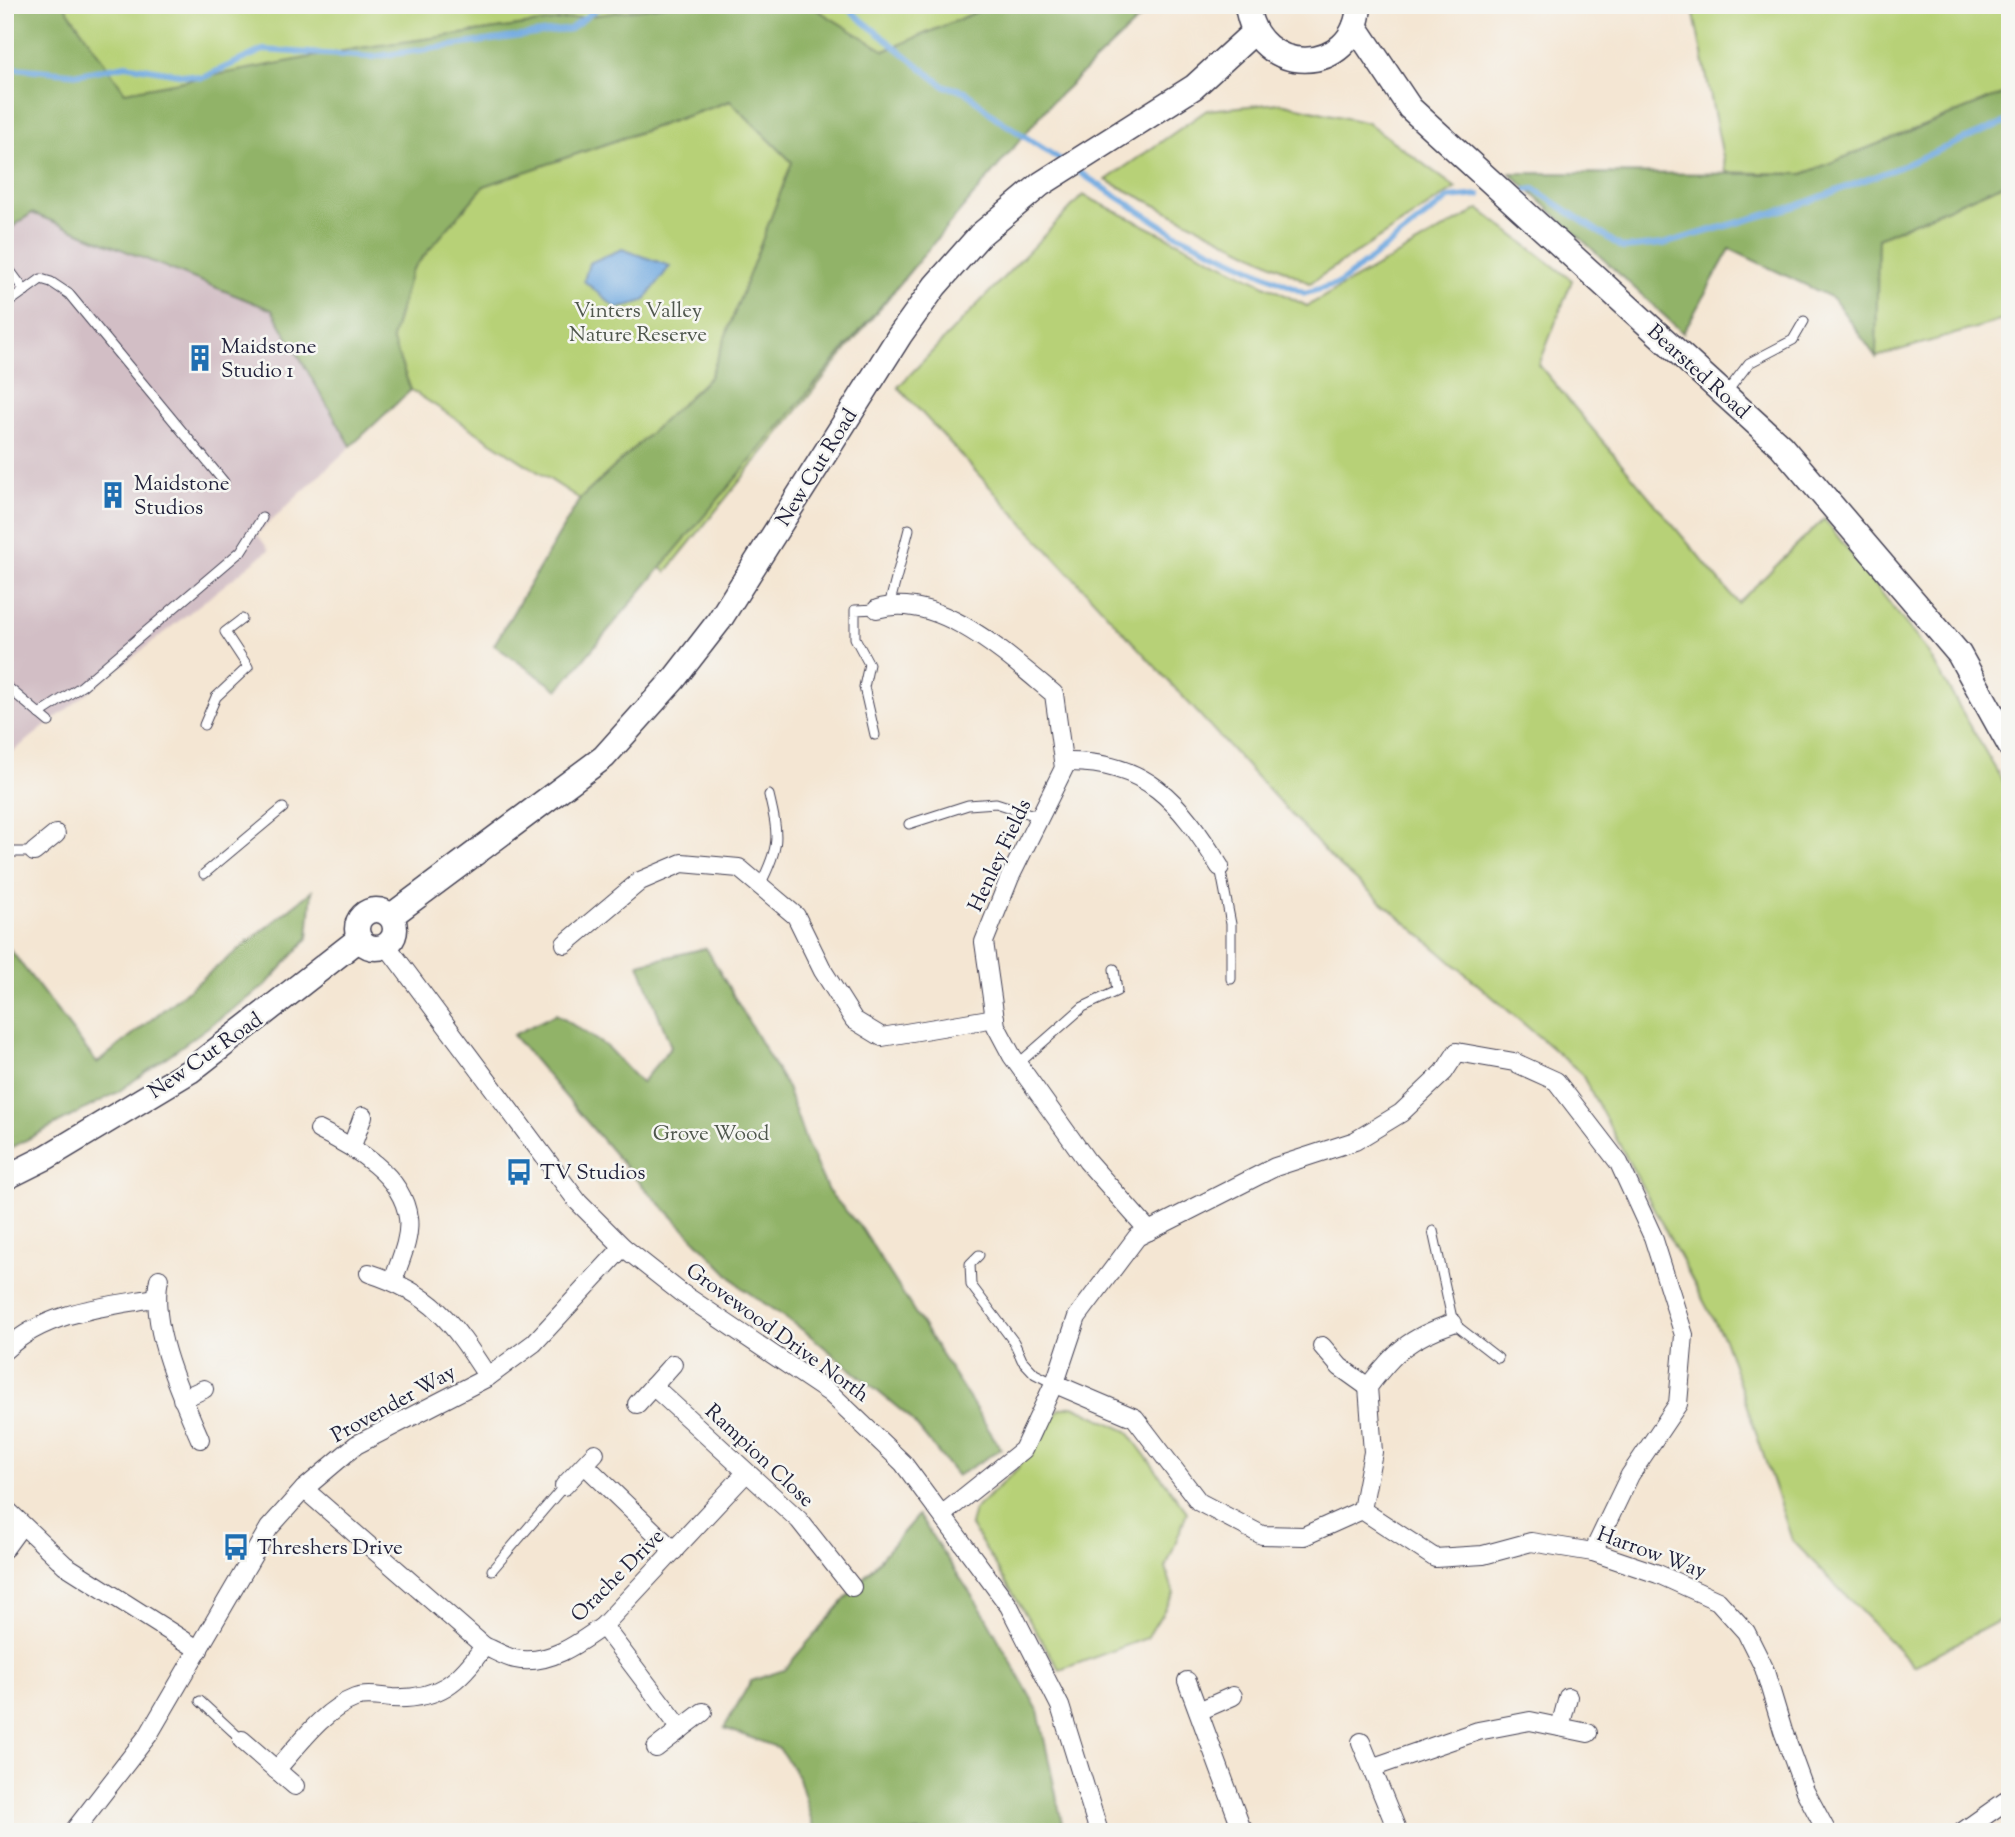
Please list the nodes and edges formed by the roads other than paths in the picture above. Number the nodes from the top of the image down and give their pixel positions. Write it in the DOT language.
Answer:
graph roads {
  1 [pos="1247,5"];
  2 [pos="1358,11"];
  3 [pos="1254,32"];
  4 [pos="5,264"];
  5 [pos="25,291"];
  6 [pos="5,304"];
  7 [pos="1804,321"];
  8 [pos="1725,394"];
  9 [pos="224,482"];
  10 [pos="262,519"];
  11 [pos="909,529"];
  12 [pos="883,607"];
  13 [pos="242,619"];
  14 [pos="5,685"];
  15 [pos="39,714"];
  16 [pos="49,722"];
  17 [pos="204,725"];
  18 [pos="875,735"];
  19 [pos="2010,746"];
  20 [pos="1064,762"];
  21 [pos="769,795"];
  22 [pos="283,808"];
  23 [pos="1042,818"];
  24 [pos="909,824"];
  25 [pos="56,834"];
  26 [pos="5,852"];
  27 [pos="34,852"];
  28 [pos="1220,867"];
  29 [pos="204,874"];
  30 [pos="760,885"];
  31 [pos="391,916"];
  32 [pos="359,939"];
  33 [pos="565,944"];
  34 [pos="387,946"];
  35 [pos="1114,969"];
  36 [pos="1231,979"];
  37 [pos="995,1018"];
  38 [pos="1018,1063"];
  39 [pos="363,1116"];
  40 [pos="319,1130"];
  41 [pos="352,1146"];
  42 [pos="5,1178"];
  43 [pos="1149,1231"];
  44 [pos="1433,1231"];
  45 [pos="623,1247"];
  46 [pos="979,1255"];
  47 [pos="369,1273"];
  48 [pos="159,1279"];
  49 [pos="393,1281"];
  50 [pos="155,1298"];
  51 [pos="1453,1323"];
  52 [pos="1322,1346"];
  53 [pos="5,1350"];
  54 [pos="1498,1358"];
  55 [pos="673,1364"];
  56 [pos="488,1377"];
  57 [pos="1053,1383"];
  58 [pos="653,1386"];
  59 [pos="1368,1387"];
  60 [pos="204,1389"];
  61 [pos="183,1399"];
  62 [pos="637,1404"];
  63 [pos="200,1439"];
  64 [pos="745,1474"];
  65 [pos="565,1486"];
  66 [pos="304,1489"];
  67 [pos="5,1508"];
  68 [pos="1362,1510"];
  69 [pos="943,1514"];
  70 [pos="21,1527"];
  71 [pos="5,1548"];
  72 [pos="674,1551"];
  73 [pos="1593,1552"];
  74 [pos="492,1570"];
  75 [pos="852,1587"];
  76 [pos="603,1626"];
  77 [pos="484,1646"];
  78 [pos="199,1650"];
  79 [pos="1187,1681"];
  80 [pos="1233,1696"];
  81 [pos="1568,1697"];
  82 [pos="200,1701"];
  83 [pos="1199,1711"];
  84 [pos="703,1712"];
  85 [pos="1560,1727"];
  86 [pos="681,1729"];
  87 [pos="1588,1733"];
  88 [pos="242,1740"];
  89 [pos="1361,1742"];
  90 [pos="656,1748"];
  91 [pos="1374,1767"];
  92 [pos="276,1770"];
  93 [pos="295,1786"];
  94 [pos="2010,1798"];
  95 [pos="1826,1831"];
  96 [pos="73,1832"];
  97 [pos="1099,1832"];
  98 [pos="1245,1832"];
  99 [pos="1398,1832"];
  100 [pos="1962,1832"];
  1 -- 3 [label="street"];
  2 -- 3 [label="street"];
  2 -- 8 [label="street, Bearsted Road"];
  3 -- 31 [label="street, New Cut Road"];
  4 -- 5 [label="lane"];
  5 -- 6 [label="lane"];
  5 -- 9 [label="lane"];
  7 -- 8 [label="lane"];
  8 -- 19 [label="street, Bearsted Road"];
  10 -- 15 [label="lane"];
  11 -- 12 [label="lane"];
  12 -- 18 [label="lane"];
  12 -- 20 [label="street, Henley Fields"];
  13 -- 17 [label="lane"];
  14 -- 15 [label="lane"];
  15 -- 16 [label="lane"];
  20 -- 23 [label="street, Henley Fields"];
  20 -- 28 [label="street"];
  21 -- 30 [label="lane"];
  22 -- 29 [label="lane"];
  23 -- 24 [label="lane"];
  23 -- 37 [label="street, Henley Fields"];
  25 -- 27 [label="street"];
  26 -- 27 [label="lane"];
  28 -- 36 [label="lane"];
  30 -- 33 [label="street"];
  30 -- 37 [label="street"];
  31 -- 32 [label="street, New Cut Road"];
  31 -- 34 [label="street"];
  32 -- 34 [label="street"];
  32 -- 42 [label="street, New Cut Road"];
  34 -- 45 [label="street, Grovewood Drive North"];
  35 -- 38 [label="lane"];
  37 -- 38 [label="street, Henley Fields"];
  38 -- 43 [label="street, Henley Fields"];
  39 -- 41 [label="street"];
  40 -- 41 [label="street"];
  41 -- 49 [label="street"];
  43 -- 57 [label="street"];
  43 -- 73 [label="street"];
  44 -- 51 [label="lane"];
  45 -- 56 [label="street, Provender Way"];
  45 -- 69 [label="street, Grovewood Drive North"];
  46 -- 57 [label="lane"];
  47 -- 49 [label="street"];
  48 -- 50 [label="street"];
  49 -- 56 [label="street"];
  50 -- 53 [label="street"];
  50 -- 61 [label="street"];
  51 -- 54 [label="lane"];
  51 -- 59 [label="street"];
  52 -- 59 [label="street"];
  55 -- 58 [label="street"];
  56 -- 66 [label="street, Provender Way"];
  57 -- 68 [label="street"];
  57 -- 69 [label="street"];
  58 -- 62 [label="street"];
  58 -- 64 [label="street, Rampion Close"];
  59 -- 68 [label="street"];
  60 -- 61 [label="street"];
  61 -- 63 [label="street"];
  64 -- 72 [label="street, Orache Drive"];
  64 -- 75 [label="street, Rampion Close"];
  65 -- 72 [label="street"];
  65 -- 74 [label="lane"];
  66 -- 77 [label="street, Orache Drive"];
  66 -- 78 [label="street, Provender Way"];
  67 -- 70 [label="street"];
  68 -- 73 [label="street, Harrow Way"];
  69 -- 97 [label="street, Grovewood Drive North"];
  70 -- 71 [label="street"];
  70 -- 78 [label="street"];
  72 -- 76 [label="street, Orache Drive"];
  73 -- 95 [label="street, Harrow Way"];
  76 -- 77 [label="street, Orache Drive"];
  76 -- 86 [label="street"];
  77 -- 92 [label="street"];
  78 -- 96 [label="street, Provender Way"];
  79 -- 83 [label="street"];
  80 -- 83 [label="street"];
  81 -- 85 [label="street"];
  82 -- 88 [label="lane"];
  83 -- 98 [label="street"];
  84 -- 86 [label="street"];
  85 -- 87 [label="street"];
  85 -- 91 [label="street"];
  86 -- 90 [label="street"];
  88 -- 92 [label="street"];
  89 -- 91 [label="street"];
  91 -- 99 [label="street"];
  92 -- 93 [label="street"];
  94 -- 100 [label="street"];
}
